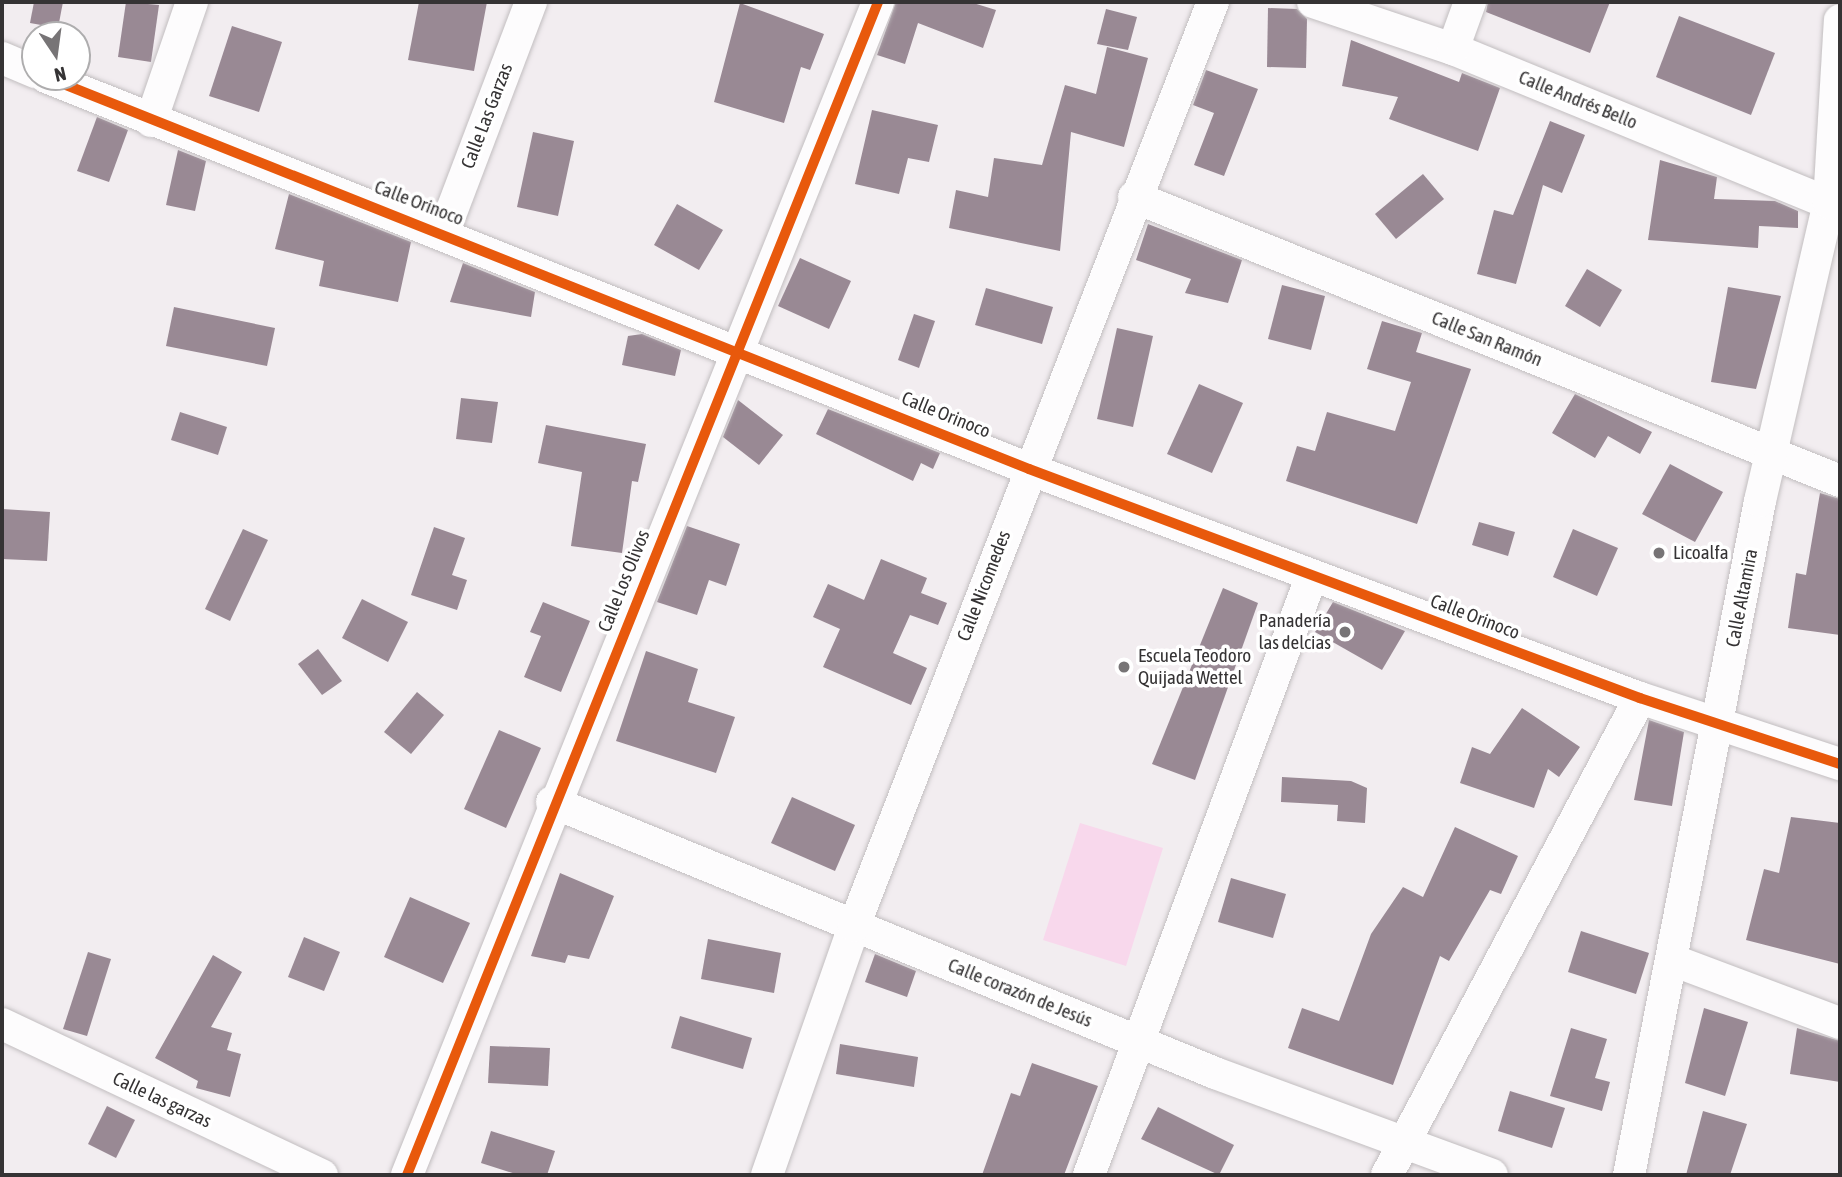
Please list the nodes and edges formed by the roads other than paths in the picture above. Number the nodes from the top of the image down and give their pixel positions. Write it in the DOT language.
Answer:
graph roads {
  1 [pos="191,2"];
  2 [pos="531,2"];
  3 [pos="878,2"];
  4 [pos="1213,2"];
  5 [pos="1313,2"];
  6 [pos="1470,2"];
  7 [pos="1840,19"];
  8 [pos="1453,49"];
  9 [pos="2,58"];
  10 [pos="21,66"];
  11 [pos="79,91"];
  12 [pos="151,121"];
  13 [pos="1134,197"];
  14 [pos="1834,206"];
  15 [pos="444,231"];
  16 [pos="737,349"];
  17 [pos="1771,454"];
  18 [pos="1029,468"];
  19 [pos="1840,481"];
  20 [pos="1312,575"];
  21 [pos="1640,698"];
  22 [pos="1718,720"];
  23 [pos="1840,764"];
  24 [pos="552,802"];
  25 [pos="854,926"];
  26 [pos="1672,960"];
  27 [pos="1840,1023"];
  28 [pos="2,1024"];
  29 [pos="1139,1042"];
  30 [pos="1406,1143"];
  31 [pos="322,1175"];
  32 [pos="407,1175"];
  33 [pos="767,1175"];
  34 [pos="1089,1175"];
  35 [pos="1387,1175"];
  36 [pos="1492,1175"];
  37 [pos="1629,1175"];
  1 -- 12 [label="street"];
  2 -- 15 [label="street, Calle Las Garzas"];
  3 -- 16 [label="street, Calle Los Olivos"];
  4 -- 13 [label="street, Calle Nicomedes"];
  5 -- 8 [label="street, Calle Andrés Bello"];
  6 -- 8 [label="street"];
  7 -- 14 [label="street, Calle Altamira"];
  8 -- 14 [label="street, Calle Andrés Bello"];
  9 -- 10 [label="street"];
  11 -- 12 [label="street, Calle Orinoco"];
  12 -- 15 [label="street, Calle Orinoco"];
  13 -- 17 [label="street, Calle San Ramón"];
  13 -- 18 [label="street, Calle Nicomedes"];
  14 -- 17 [label="street, Calle Altamira"];
  15 -- 16 [label="street, Calle Orinoco"];
  16 -- 18 [label="street, Calle Orinoco"];
  16 -- 24 [label="street, Calle Los Olivos"];
  17 -- 19 [label="street, Calle San Ramón"];
  17 -- 22 [label="street, Calle Altamira"];
  18 -- 20 [label="street, Calle Orinoco"];
  18 -- 25 [label="street, Calle Nicomedes"];
  20 -- 21 [label="street, Calle Orinoco"];
  20 -- 29 [label="street"];
  21 -- 22 [label="street, Calle Orinoco"];
  21 -- 30 [label="street"];
  22 -- 23 [label="street, Calle Orinoco"];
  22 -- 26 [label="street, Calle Altamira"];
  24 -- 25 [label="street, Calle corazón de Jesús"];
  24 -- 32 [label="street, Calle Los Olivos"];
  25 -- 29 [label="street, Calle corazón de Jesús"];
  25 -- 33 [label="street, Calle Nicomedes"];
  26 -- 27 [label="street"];
  26 -- 37 [label="street, Calle Altamira"];
  28 -- 31 [label="street, Calle las garzas"];
  29 -- 30 [label="street, Calle corazón de Jesús"];
  29 -- 34 [label="street"];
  30 -- 35 [label="street"];
  30 -- 36 [label="street, Calle corazón de Jesús"];
}
